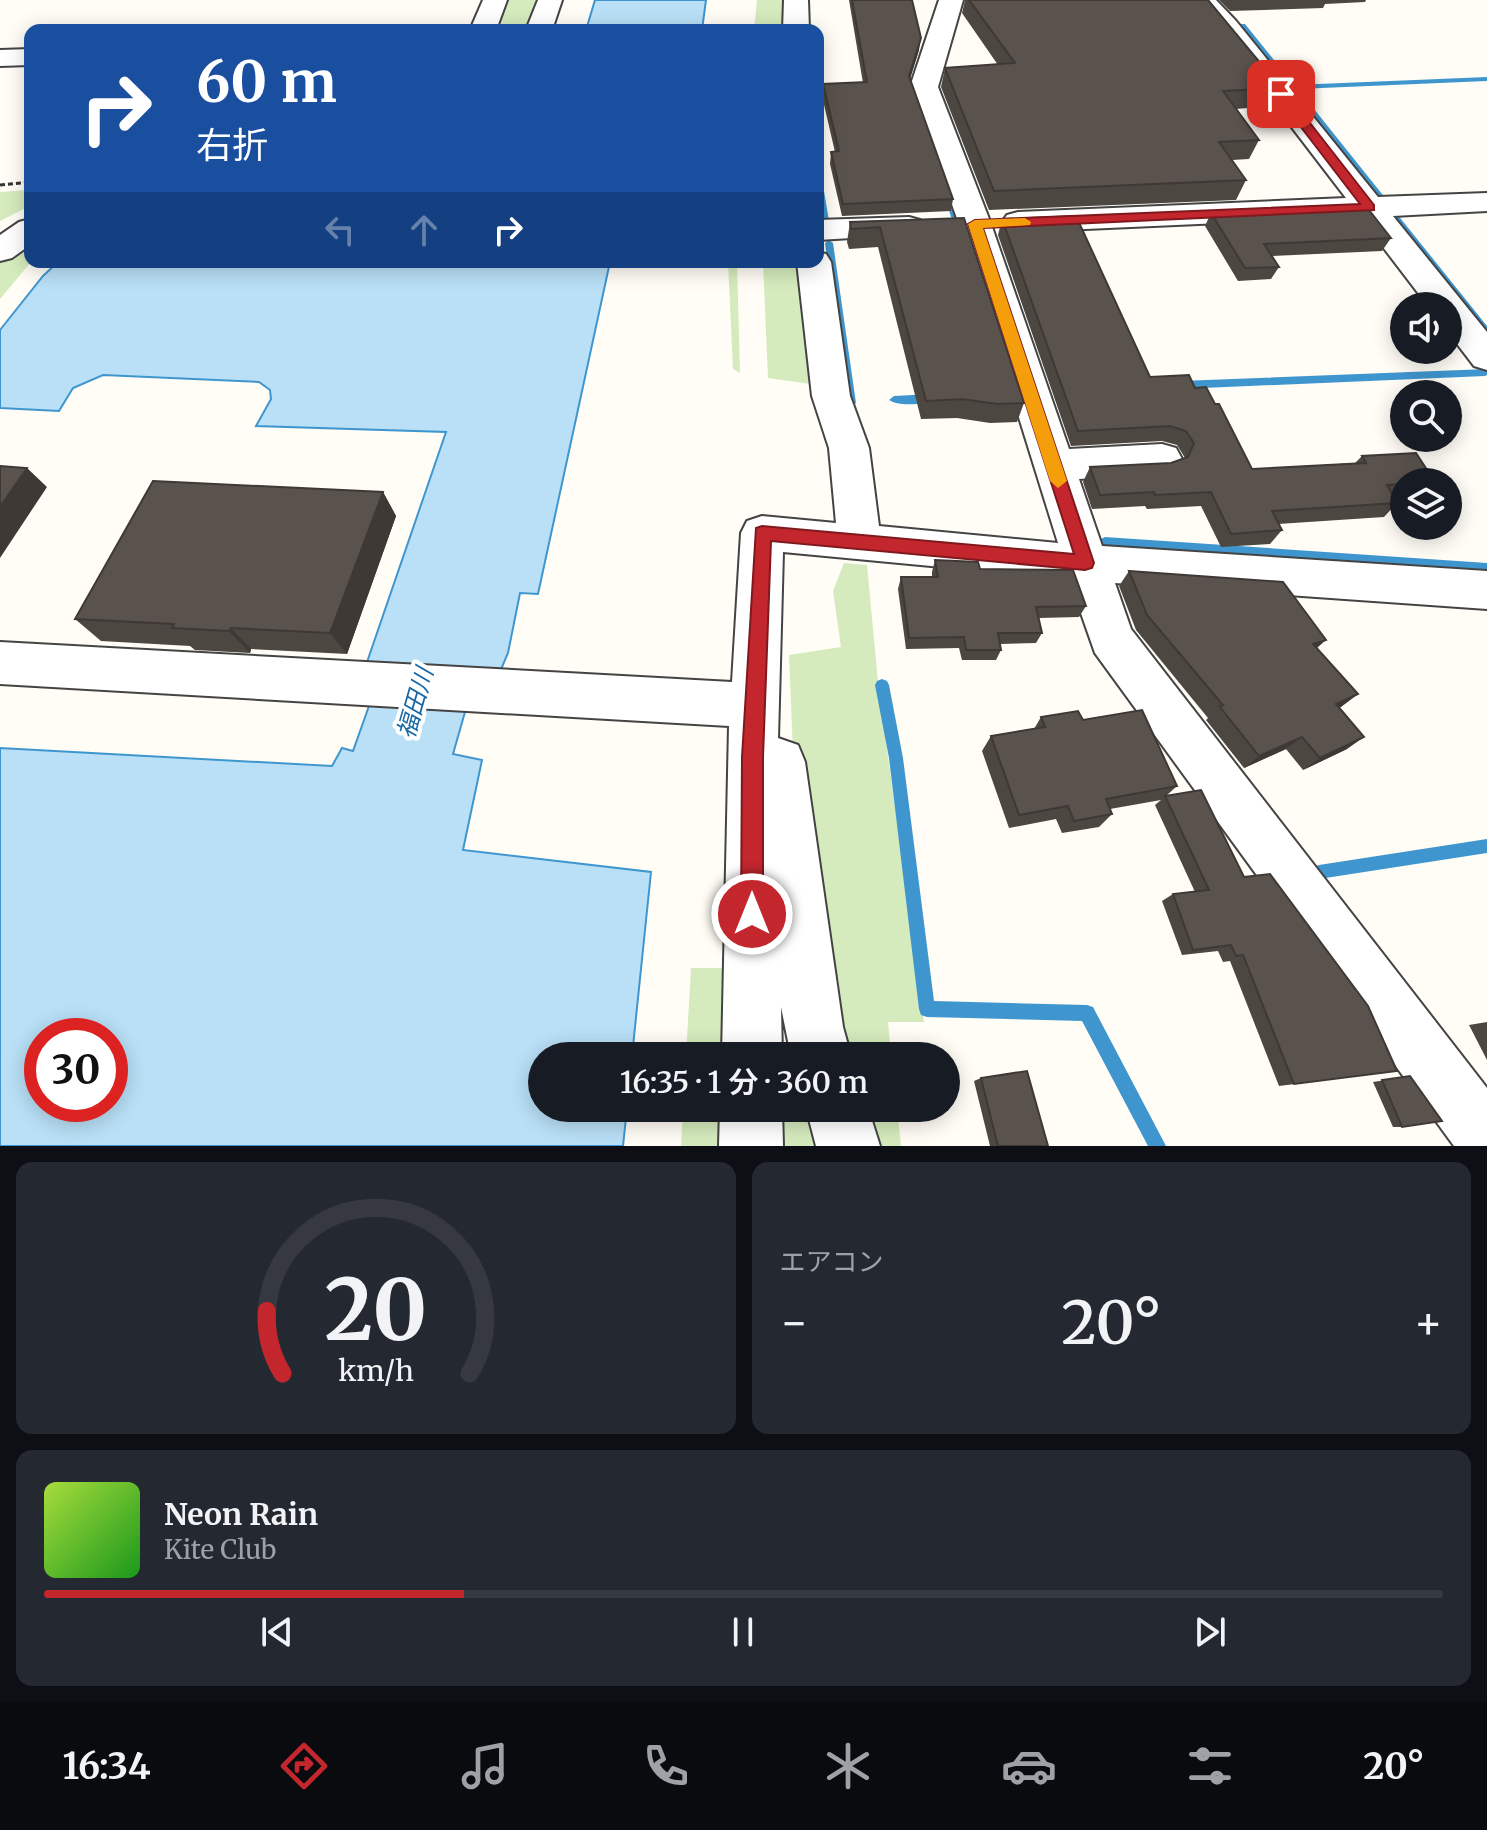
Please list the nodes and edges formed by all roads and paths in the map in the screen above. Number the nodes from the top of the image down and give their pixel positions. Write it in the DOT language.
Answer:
graph roads {
  1 [pos="495,0"];
  2 [pos="550,0"];
  3 [pos="796,0"];
  4 [pos="951,0"];
  5 [pos="1202,0"];
  6 [pos="485,24"];
  7 [pos="541,24"];
  8 [pos="796,24"];
  9 [pos="24,57"];
  10 [pos="0,58"];
  11 [pos="24,183"];
  12 [pos="0,185"];
  13 [pos="1487,202"];
  14 [pos="1369,207"];
  15 [pos="975,224"];
  16 [pos="824,230"];
  17 [pos="815,268"];
  18 [pos="1435,292"];
  19 [pos="1462,326"];
  20 [pos="1487,357"];
  21 [pos="1162,459"];
  22 [pos="1053,465"];
  23 [pos="860,543"];
  24 [pos="1085,563"];
  25 [pos="1487,590"];
  26 [pos="0,663"];
  27 [pos="756,705"];
  28 [pos="752,757"];
  29 [pos="752,1042"];
  30 [pos="817,1042"];
  31 [pos="751,1122"];
  32 [pos="841,1122"];
  33 [pos="1487,1139"];
  34 [pos="751,1146"];
  35 [pos="848,1146"];
  1 -- 6 [label="street"];
  2 -- 7 [label="street"];
  3 -- 8 [label="street"];
  4 -- 15 [label="street"];
  5 -- 14 [label="street"];
  9 -- 10 [label="street"];
  11 -- 12 [label="path"];
  13 -- 14 [label="street"];
  14 -- 15 [label="street"];
  14 -- 18 [label="street"];
  15 -- 16 [label="street"];
  15 -- 22 [label="street"];
  17 -- 23 [label="street"];
  19 -- 20 [label="street"];
  21 -- 22 [label="street"];
  22 -- 24 [label="street"];
  23 -- 24 [label="street"];
  23 -- 27 [label="street"];
  24 -- 25 [label="street"];
  24 -- 33 [label="street"];
  26 -- 27 [label="street"];
  27 -- 28 [label="street"];
  28 -- 29 [label="street"];
  28 -- 30 [label="street"];
  31 -- 34 [label="street"];
  32 -- 35 [label="street"];
}
